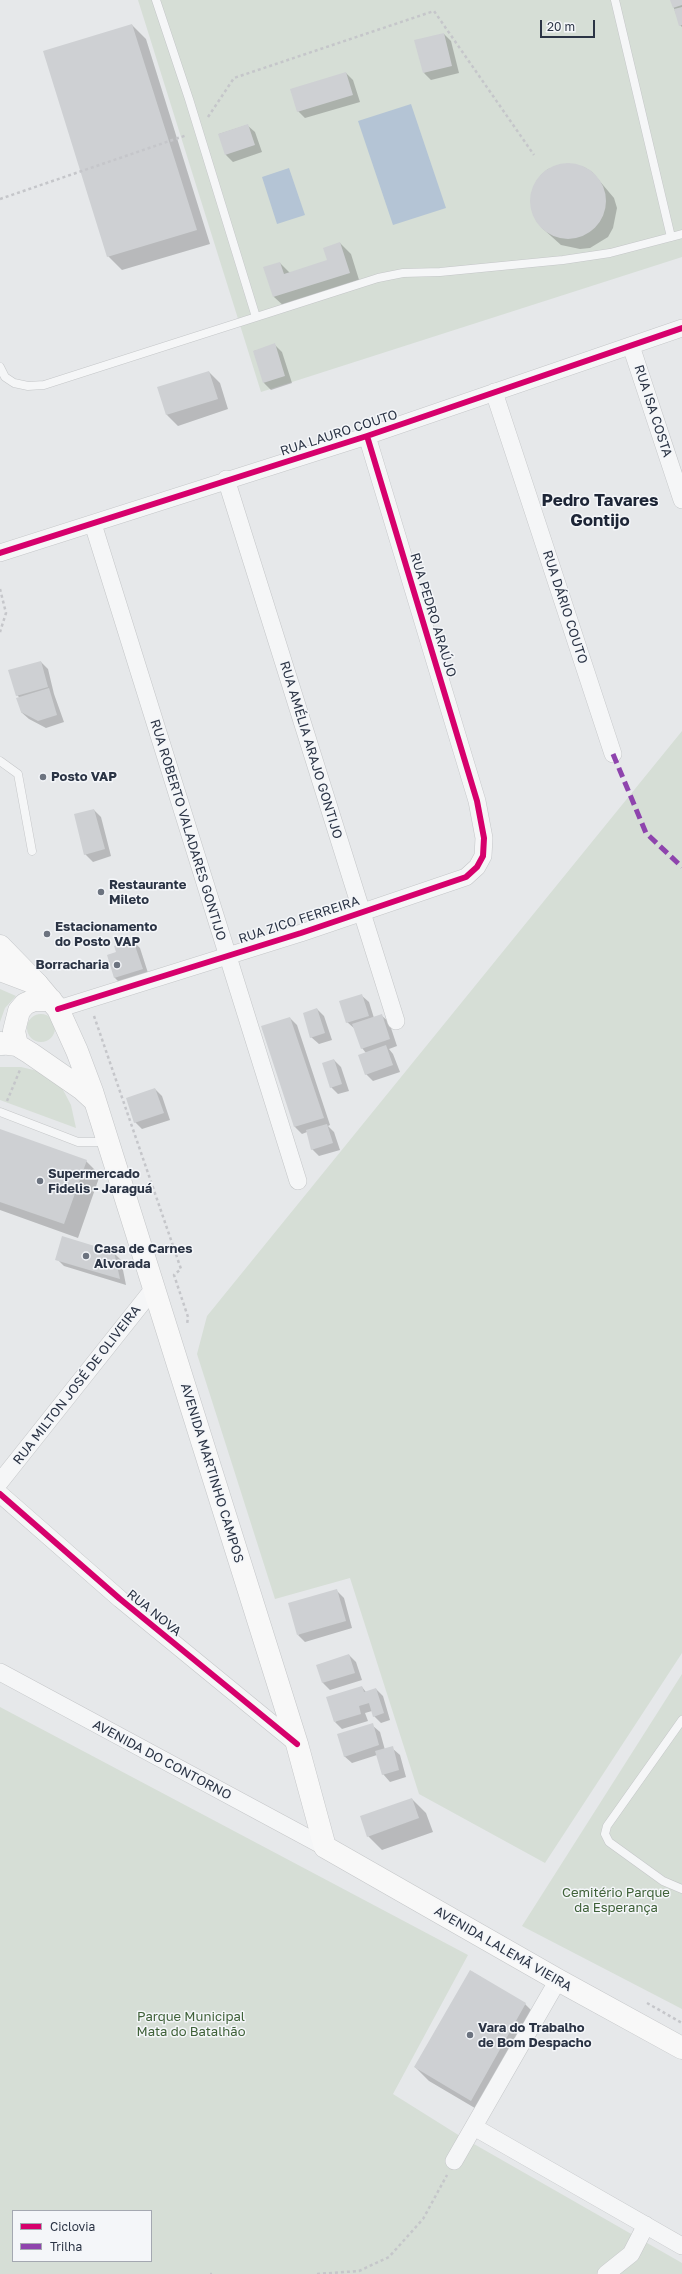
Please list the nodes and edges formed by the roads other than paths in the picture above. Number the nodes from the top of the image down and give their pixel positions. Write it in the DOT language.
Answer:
graph roads {
  1 [pos="156,0"];
  2 [pos="614,0"];
  3 [pos="682,234"];
  4 [pos="671,237"];
  5 [pos="256,316"];
  6 [pos="682,328"];
  7 [pos="632,346"];
  8 [pos="0,367"];
  9 [pos="494,392"];
  10 [pos="367,436"];
  11 [pos="226,479"];
  12 [pos="682,500"];
  13 [pos="93,524"];
  14 [pos="0,553"];
  15 [pos="614,754"];
  16 [pos="0,760"];
  17 [pos="477,801"];
  18 [pos="32,851"];
  19 [pos="362,912"];
  20 [pos="0,946"];
  21 [pos="227,955"];
  22 [pos="0,970"];
  23 [pos="37,984"];
  24 [pos="61,1004"];
  25 [pos="396,1021"];
  26 [pos="9,1046"];
  27 [pos="95,1101"];
  28 [pos="1,1113"];
  29 [pos="108,1142"];
  30 [pos="298,1181"];
  31 [pos="154,1288"];
  32 [pos="0,1482"];
  33 [pos="0,1494"];
  34 [pos="0,1672"];
  35 [pos="682,1720"];
  36 [pos="297,1744"];
  37 [pos="325,1847"];
  38 [pos="682,1889"];
  39 [pos="558,1980"];
  40 [pos="682,2048"];
  41 [pos="474,2127"];
  42 [pos="454,2160"];
  43 [pos="646,2225"];
  44 [pos="682,2246"];
  45 [pos="606,2274"];
  1 -- 5 [label="lane"];
  2 -- 4 [label="lane"];
  3 -- 4 [label="lane"];
  4 -- 5 [label="lane"];
  5 -- 8 [label="lane"];
  6 -- 7 [label="street, RUA LAURO COUTO"];
  7 -- 9 [label="street, RUA LAURO COUTO"];
  7 -- 12 [label="street, RUA ISA COSTA"];
  9 -- 10 [label="street, RUA LAURO COUTO"];
  9 -- 15 [label="street, RUA DÁRIO COUTO"];
  10 -- 11 [label="street, RUA LAURO COUTO"];
  10 -- 17 [label="street, RUA PEDRO ARAÚJO"];
  11 -- 13 [label="street, RUA LAURO COUTO"];
  11 -- 19 [label="street, RUA AMÉLIA ARAJO GONTIJO"];
  13 -- 14 [label="street, RUA LAURO COUTO"];
  13 -- 21 [label="street, RUA ROBERTO VALADARES GONTIJO"];
  16 -- 18 [label="lane"];
  17 -- 19 [label="street, RUA ZICO FERREIRA"];
  19 -- 21 [label="street, RUA ZICO FERREIRA"];
  19 -- 25 [label="street, RUA AMÉLIA ARAJO GONTIJO"];
  20 -- 23 [label="main road, AVENIDA MARTINHO CAMPOS"];
  21 -- 24 [label="street, RUA ZICO FERREIRA"];
  21 -- 30 [label="street, RUA ROBERTO VALADARES GONTIJO"];
  22 -- 23 [label="main road"];
  23 -- 24 [label="main road, AVENIDA MARTINHO CAMPOS"];
  24 -- 26 [label="main road"];
  24 -- 27 [label="main road, AVENIDA MARTINHO CAMPOS"];
  26 -- 27 [label="main road"];
  27 -- 29 [label="main road, AVENIDA MARTINHO CAMPOS"];
  28 -- 29 [label="lane"];
  29 -- 31 [label="main road, AVENIDA MARTINHO CAMPOS"];
  31 -- 32 [label="street, RUA MILTON JOSÉ DE OLIVEIRA"];
  31 -- 36 [label="main road, AVENIDA MARTINHO CAMPOS"];
  33 -- 36 [label="street, RUA NOVA"];
  34 -- 37 [label="street, AVENIDA DO CONTORNO"];
  35 -- 38 [label="lane"];
  36 -- 37 [label="main road, AVENIDA MARTINHO CAMPOS"];
  37 -- 39 [label="main road, AVENIDA LALEMÃ VIEIRA"];
  39 -- 40 [label="main road, AVENIDA LALEMÃ VIEIRA"];
  39 -- 41 [label="street"];
  41 -- 42 [label="street"];
  41 -- 43 [label="street"];
  43 -- 44 [label="street"];
  43 -- 45 [label="street"];
}
